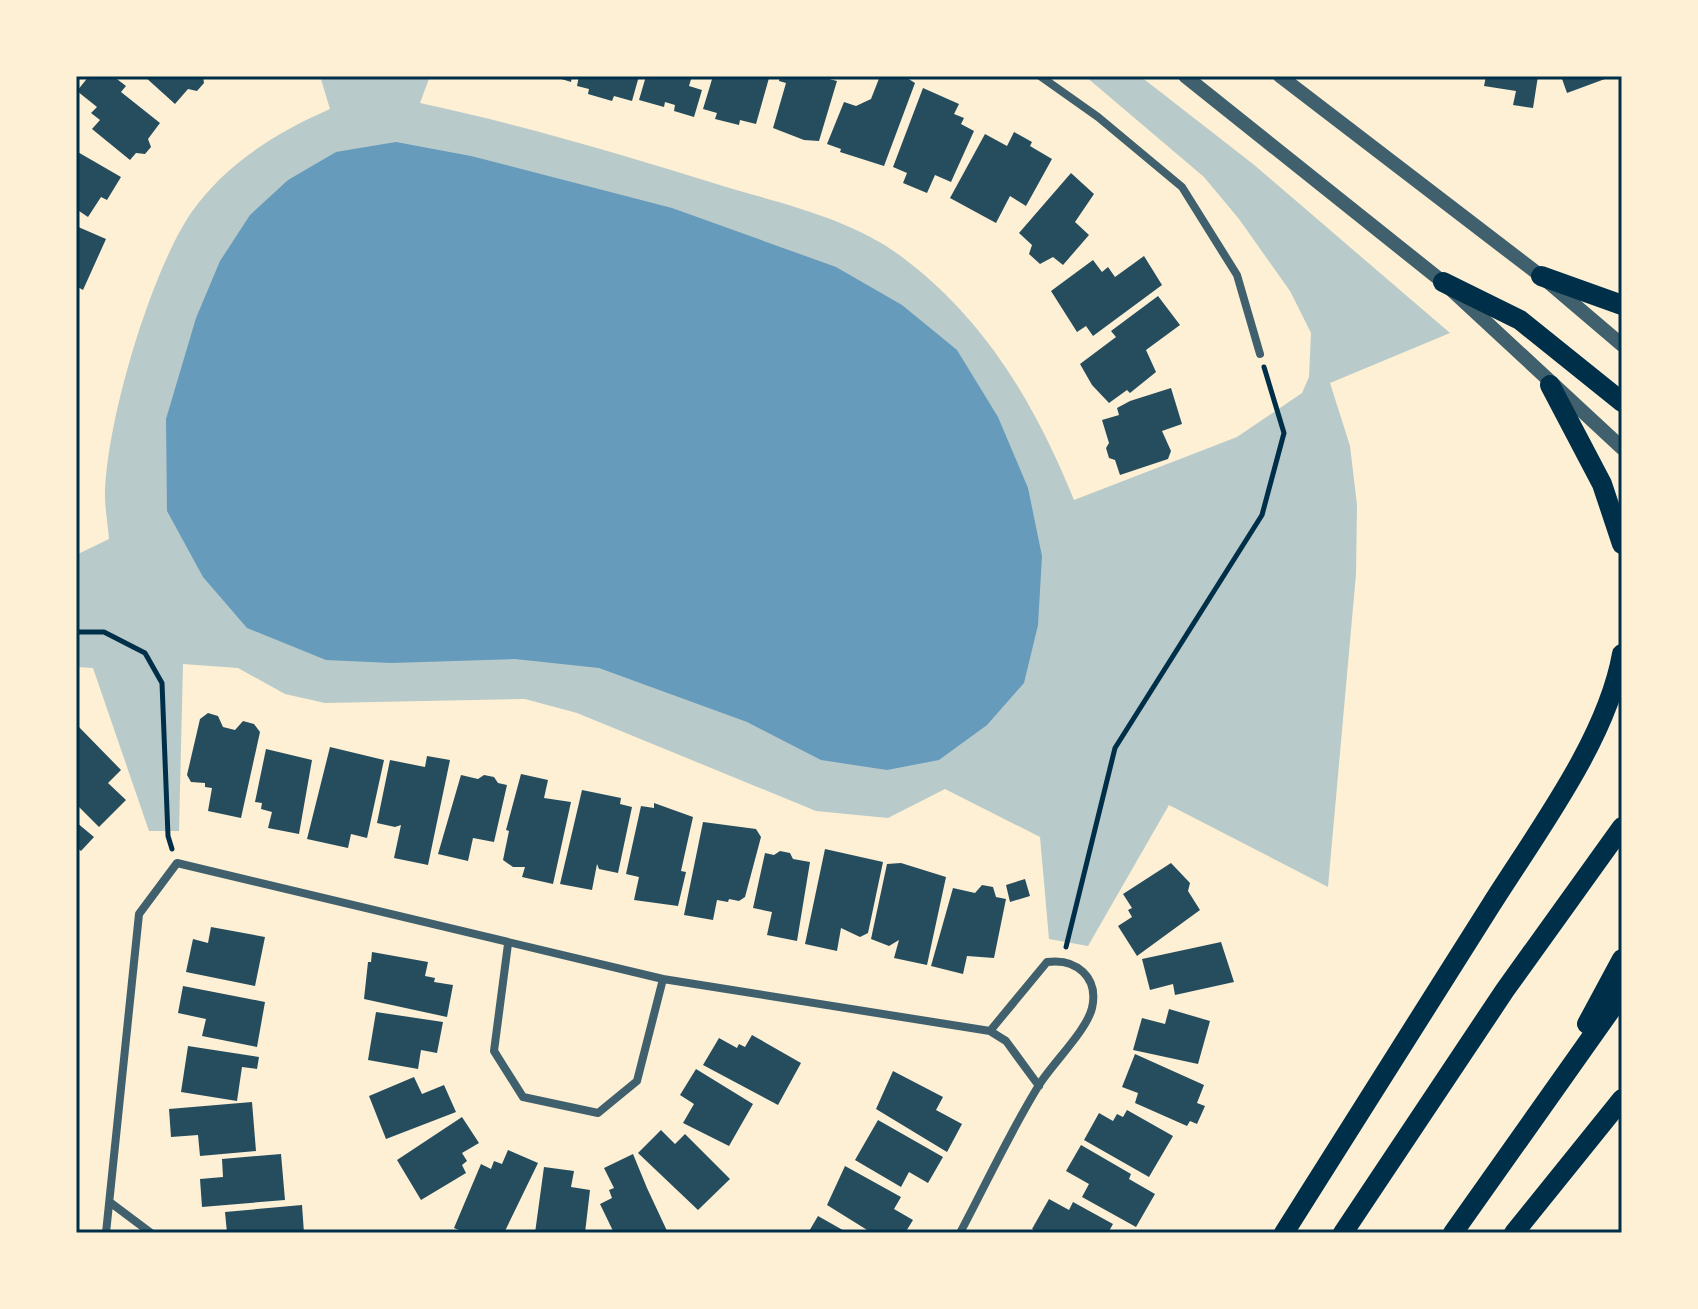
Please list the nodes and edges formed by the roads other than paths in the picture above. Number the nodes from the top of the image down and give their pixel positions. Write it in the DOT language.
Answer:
graph roads {
  1 [pos="1040,76"];
  2 [pos="1185,76"];
  3 [pos="1280,76"];
  4 [pos="1541,276"];
  5 [pos="1443,282"];
  6 [pos="1622,305"];
  7 [pos="1622,345"];
  8 [pos="1260,354"];
  9 [pos="1550,385"];
  10 [pos="1622,402"];
  11 [pos="1622,448"];
  12 [pos="1622,544"];
  13 [pos="1622,654"];
  14 [pos="1622,827"];
  15 [pos="508,944"];
  16 [pos="1622,959"];
  17 [pos="663,979"];
  18 [pos="1622,994"];
  19 [pos="990,1031"];
  20 [pos="1039,1086"];
  21 [pos="1552,1091"];
  22 [pos="1622,1099"];
  23 [pos="111,1203"];
  24 [pos="106,1233"];
  25 [pos="151,1233"];
  26 [pos="960,1233"];
  27 [pos="1284,1233"];
  28 [pos="1343,1233"];
  29 [pos="1453,1233"];
  30 [pos="1514,1233"];
  1 -- 8 [label="street"];
  2 -- 5 [label="street"];
  3 -- 4 [label="street"];
  4 -- 6 [label="main road"];
  4 -- 7 [label="street"];
  5 -- 9 [label="street"];
  5 -- 10 [label="main road"];
  9 -- 11 [label="street"];
  9 -- 12 [label="main road"];
  13 -- 27 [label="main road"];
  14 -- 28 [label="main road"];
  15 -- 17 [label="street"];
  15 -- 17 [label="street"];
  15 -- 23 [label="street"];
  16 -- 21 [label="main road"];
  17 -- 19 [label="street"];
  18 -- 21 [label="main road"];
  19 -- 20 [label="street"];
  19 -- 20 [label="street"];
  20 -- 26 [label="street"];
  21 -- 29 [label="main road"];
  22 -- 30 [label="main road"];
  23 -- 24 [label="street"];
  23 -- 25 [label="street"];
}
